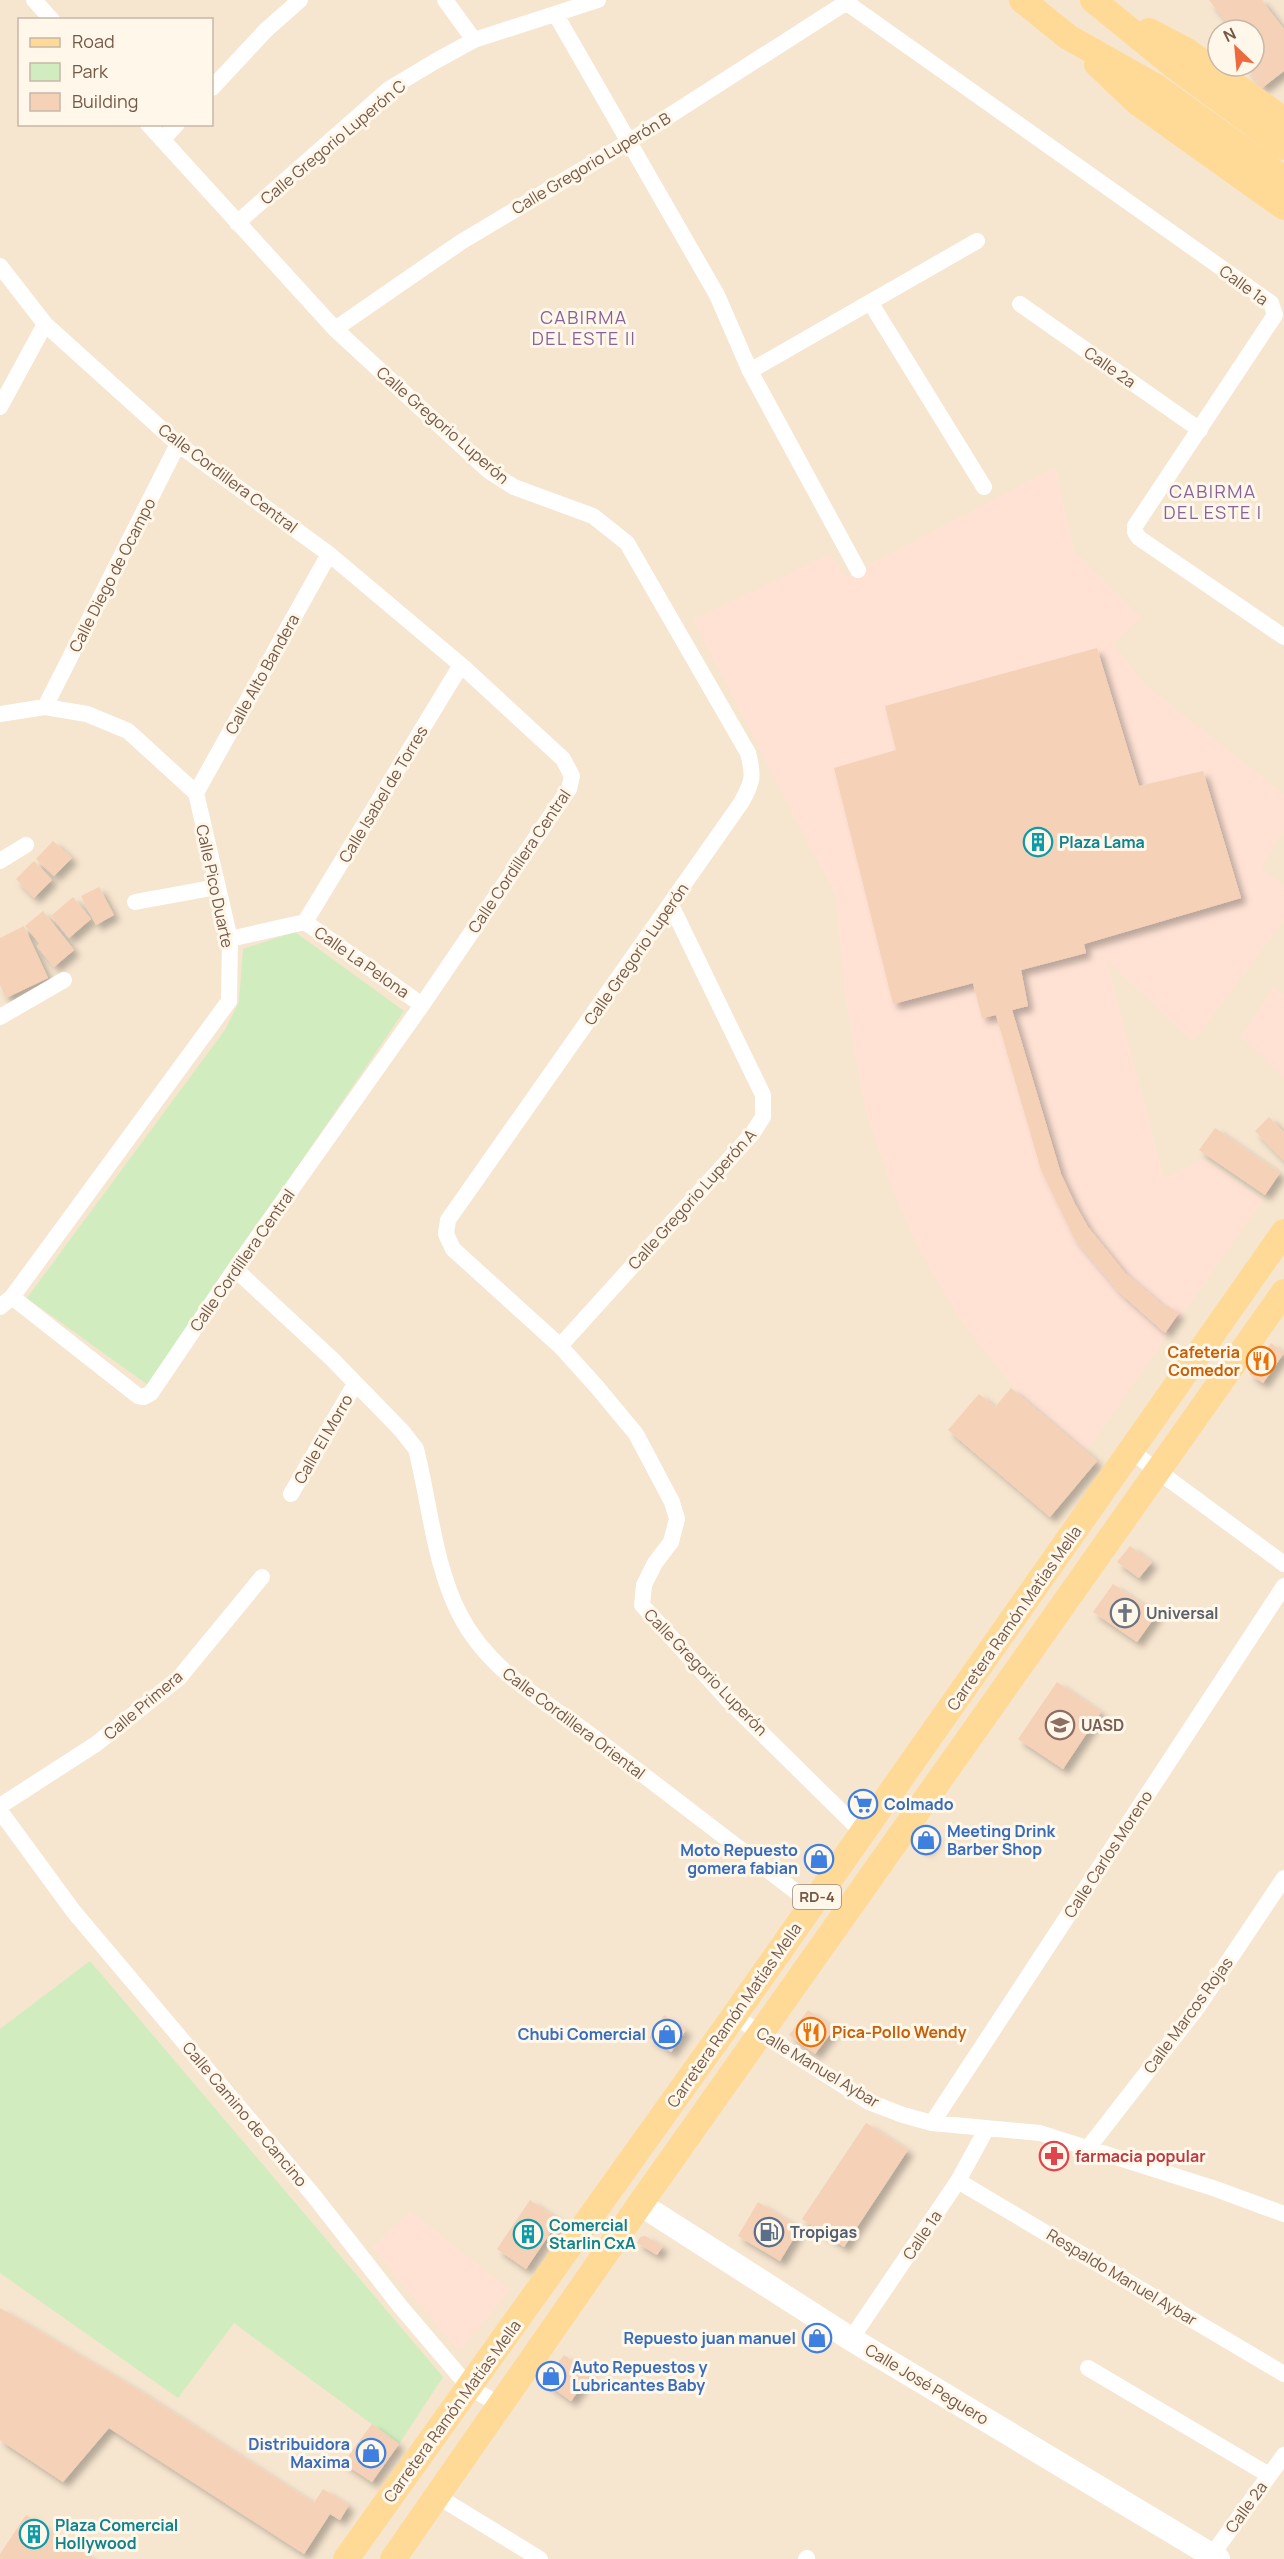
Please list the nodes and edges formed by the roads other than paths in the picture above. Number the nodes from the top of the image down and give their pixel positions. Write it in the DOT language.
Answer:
graph roads {
  1 [pos="34,0"];
  2 [pos="300,0"];
  3 [pos="445,0"];
  4 [pos="598,0"];
  5 [pos="1022,0"];
  6 [pos="848,1"];
  7 [pos="1095,2"];
  8 [pos="556,15"];
  9 [pos="50,18"];
  10 [pos="1068,37"];
  11 [pos="474,40"];
  12 [pos="213,87"];
  13 [pos="1284,120"];
  14 [pos="150,126"];
  15 [pos="175,126"];
  16 [pos="162,140"];
  17 [pos="630,141"];
  18 [pos="1284,147"];
  19 [pos="1284,179"];
  20 [pos="1284,207"];
  21 [pos="237,223"];
  22 [pos="977,241"];
  23 [pos="0,266"];
  24 [pos="870,302"];
  25 [pos="1020,304"];
  26 [pos="45,324"];
  27 [pos="335,329"];
  28 [pos="750,371"];
  29 [pos="0,407"];
  30 [pos="1200,430"];
  31 [pos="178,444"];
  32 [pos="984,487"];
  33 [pos="329,554"];
  34 [pos="858,570"];
  35 [pos="1284,637"];
  36 [pos="461,665"];
  37 [pos="45,707"];
  38 [pos="0,714"];
  39 [pos="196,793"];
  40 [pos="26,845"];
  41 [pos="0,861"];
  42 [pos="217,886"];
  43 [pos="135,902"];
  44 [pos="671,905"];
  45 [pos="305,922"];
  46 [pos="230,939"];
  47 [pos="64,980"];
  48 [pos="422,1005"];
  49 [pos="0,1017"];
  50 [pos="1284,1232"];
  51 [pos="235,1269"];
  52 [pos="1284,1292"];
  53 [pos="6,1302"];
  54 [pos="560,1346"];
  55 [pos="355,1384"];
  56 [pos="1132,1452"];
  57 [pos="1156,1472"];
  58 [pos="291,1494"];
  59 [pos="1284,1564"];
  60 [pos="262,1577"];
  61 [pos="1284,1586"];
  62 [pos="0,1806"];
  63 [pos="0,1811"];
  64 [pos="862,1832"];
  65 [pos="1284,1878"];
  66 [pos="812,1904"];
  67 [pos="735,2016"];
  68 [pos="760,2033"];
  69 [pos="932,2123"];
  70 [pos="987,2128"];
  71 [pos="1088,2148"];
  72 [pos="958,2181"];
  73 [pos="640,2204"];
  74 [pos="1284,2214"];
  75 [pos="851,2339"];
  76 [pos="1088,2368"];
  77 [pos="1284,2374"];
  78 [pos="469,2387"];
  79 [pos="500,2405"];
  80 [pos="1284,2455"];
  81 [pos="1269,2475"];
  82 [pos="437,2496"];
  83 [pos="1213,2558"];
  84 [pos="346,2559"];
  85 [pos="393,2559"];
  86 [pos="540,2559"];
  1 -- 9 [label="street"];
  2 -- 12 [label="street"];
  3 -- 11 [label="street"];
  4 -- 8 [label="street, Calle Gregorio Luperón C"];
  5 -- 10 [label="main road"];
  6 -- 17 [label="street, Calle Gregorio Luperón B"];
  6 -- 30 [label="street, Calle 1a"];
  7 -- 13 [label="main road"];
  7 -- 18 [label="main road"];
  8 -- 11 [label="street, Calle Gregorio Luperón C"];
  8 -- 17 [label="street"];
  10 -- 19 [label="main road"];
  10 -- 20 [label="main road"];
  11 -- 21 [label="street, Calle Gregorio Luperón C"];
  14 -- 16 [label="street, Calle Gregorio Luperón"];
  15 -- 16 [label="street"];
  16 -- 21 [label="street, Calle Gregorio Luperón"];
  17 -- 27 [label="street, Calle Gregorio Luperón B"];
  17 -- 28 [label="street"];
  21 -- 27 [label="street, Calle Gregorio Luperón"];
  22 -- 24 [label="street"];
  23 -- 26 [label="street, Calle Cordillera Central"];
  24 -- 28 [label="street"];
  24 -- 32 [label="street"];
  25 -- 30 [label="street, Calle 2a"];
  26 -- 29 [label="street"];
  26 -- 31 [label="street, Calle Cordillera Central"];
  27 -- 44 [label="street, Calle Gregorio Luperón"];
  28 -- 34 [label="street"];
  30 -- 35 [label="street, Calle 1a"];
  31 -- 33 [label="street, Calle Cordillera Central"];
  31 -- 37 [label="street, Calle Diego de Ocampo"];
  33 -- 36 [label="street, Calle Cordillera Central"];
  33 -- 39 [label="street, Calle Alto Bandera"];
  36 -- 45 [label="street, Calle Isabel de Torres"];
  36 -- 48 [label="street, Calle Cordillera Central"];
  37 -- 38 [label="street"];
  37 -- 39 [label="street"];
  39 -- 42 [label="street, Calle Pico Duarte"];
  40 -- 41 [label="street"];
  42 -- 43 [label="street"];
  42 -- 46 [label="street, Calle Pico Duarte"];
  44 -- 54 [label="street, Calle Gregorio Luperón A"];
  44 -- 54 [label="street, Calle Gregorio Luperón"];
  45 -- 46 [label="street, Calle La Pelona"];
  45 -- 48 [label="street, Calle La Pelona"];
  46 -- 53 [label="street, Calle Pico Duarte"];
  47 -- 49 [label="street"];
  48 -- 51 [label="street, Calle Cordillera Central"];
  50 -- 56 [label="main road, Carretera Ramón Matías Mella / RD-4"];
  51 -- 53 [label="street, Calle Cordillera Central"];
  51 -- 55 [label="street, Calle Cordillera Oriental"];
  52 -- 57 [label="main road, Carretera Ramón Matías Mella / RD-4"];
  54 -- 64 [label="street, Calle Gregorio Luperón"];
  55 -- 58 [label="street, Calle El Morro"];
  55 -- 66 [label="street, Calle Cordillera Oriental"];
  56 -- 57 [label="street"];
  56 -- 64 [label="main road, Carretera Ramón Matías Mella / RD-4"];
  57 -- 59 [label="street"];
  57 -- 68 [label="main road, Carretera Ramón Matías Mella / RD-4"];
  60 -- 62 [label="street, Calle Primera"];
  61 -- 69 [label="street, Calle Carlos Moreno"];
  63 -- 78 [label="street, Calle Camino de Cancino"];
  64 -- 66 [label="main road, Carretera Ramón Matías Mella / RD-4"];
  65 -- 71 [label="street, Calle Marcos Rojas"];
  66 -- 67 [label="main road, Carretera Ramón Matías Mella / RD-4"];
  67 -- 68 [label="street, Calle Manuel Aybar"];
  67 -- 78 [label="main road, Carretera Ramón Matías Mella / RD-4"];
  68 -- 69 [label="street, Calle Manuel Aybar"];
  68 -- 73 [label="main road, Carretera Ramón Matías Mella / RD-4"];
  69 -- 70 [label="street, Calle Manuel Aybar"];
  70 -- 71 [label="street, Calle Manuel Aybar"];
  70 -- 72 [label="street, Calle 1a"];
  71 -- 74 [label="street, Calle Manuel Aybar"];
  72 -- 75 [label="street, Calle 1a"];
  72 -- 77 [label="street, Respaldo Manuel Aybar"];
  73 -- 75 [label="main road, Calle José Peguero"];
  73 -- 79 [label="main road, Carretera Ramón Matías Mella / RD-4"];
  75 -- 83 [label="main road, Calle José Peguero"];
  76 -- 81 [label="street"];
  78 -- 79 [label="street, Calle Camino de Cancino"];
  78 -- 84 [label="main road, Carretera Ramón Matías Mella / RD-4"];
  79 -- 82 [label="main road, Carretera Ramón Matías Mella / RD-4"];
  80 -- 81 [label="street, Calle 2a"];
  81 -- 83 [label="street, Calle 2a"];
  82 -- 85 [label="main road, Carretera Ramón Matías Mella / RD-4"];
  82 -- 86 [label="street"];
}
